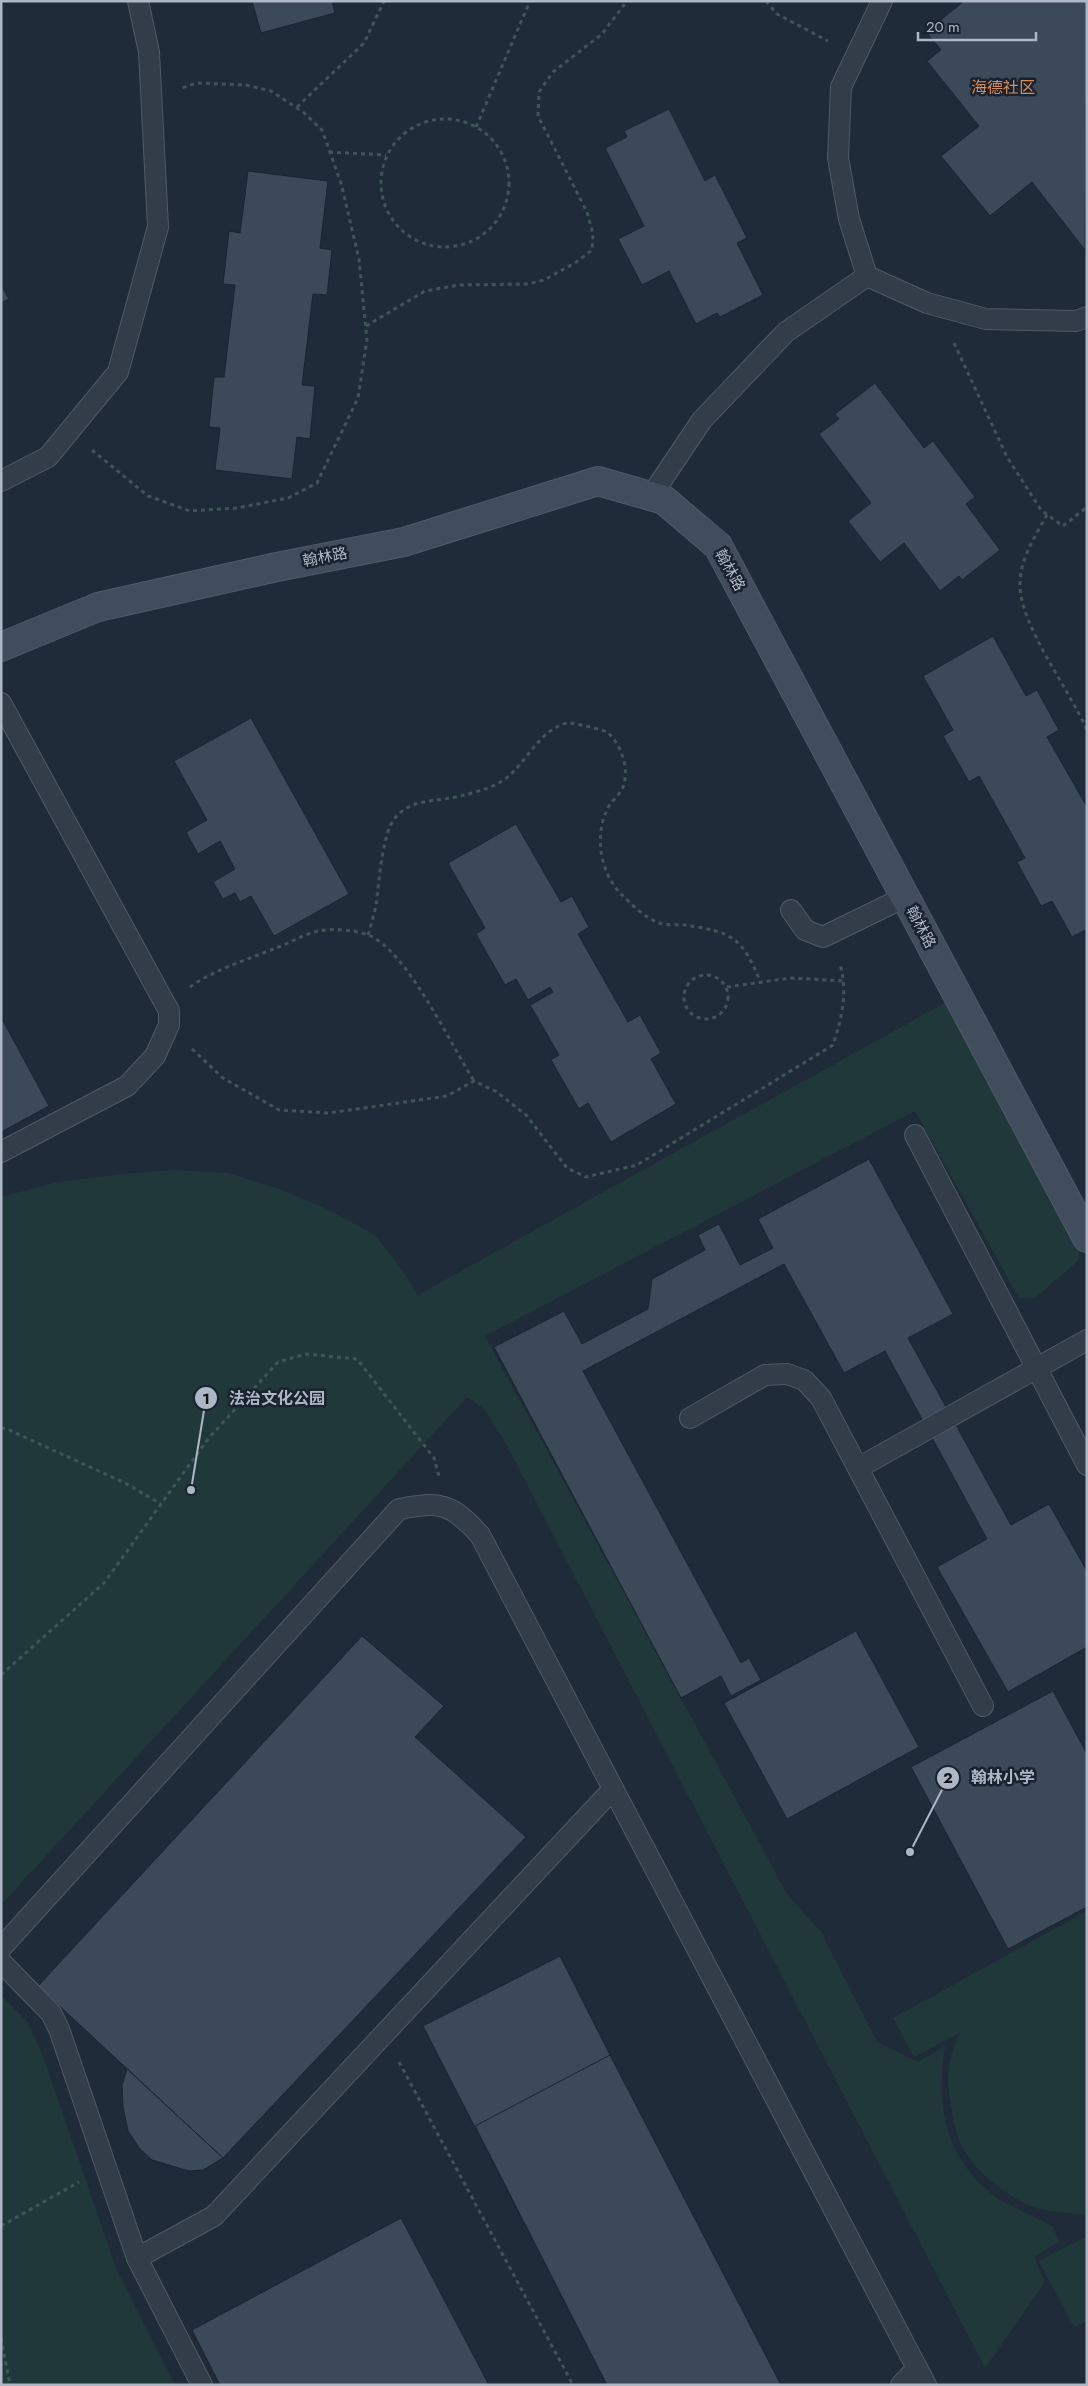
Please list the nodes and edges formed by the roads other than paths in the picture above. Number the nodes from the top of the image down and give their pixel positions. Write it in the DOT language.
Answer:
graph roads {
  1 [pos="138,1"];
  2 [pos="882,1"];
  3 [pos="867,276"];
  4 [pos="1087,317"];
  5 [pos="1,481"];
  6 [pos="651,496"];
  7 [pos="1,647"];
  8 [pos="1,703"];
  9 [pos="906,897"];
  10 [pos="791,910"];
  11 [pos="915,1135"];
  12 [pos="1,1152"];
  13 [pos="1087,1238"];
  14 [pos="1087,1340"];
  15 [pos="1036,1368"];
  16 [pos="690,1418"];
  17 [pos="1085,1455"];
  18 [pos="858,1468"];
  19 [pos="983,1706"];
  20 [pos="613,1789"];
  21 [pos="1,1948"];
  22 [pos="1,1962"];
  23 [pos="137,2258"];
  24 [pos="921,2376"];
  25 [pos="202,2385"];
  26 [pos="901,2385"];
  1 -- 5 [label="lane"];
  2 -- 3 [label="lane"];
  3 -- 4 [label="lane"];
  3 -- 6 [label="lane"];
  6 -- 7 [label="main road, 翰林路"];
  6 -- 9 [label="main road, 翰林路"];
  8 -- 12 [label="lane"];
  9 -- 10 [label="lane"];
  9 -- 13 [label="main road, 翰林路"];
  11 -- 15 [label="lane"];
  14 -- 15 [label="lane"];
  15 -- 17 [label="lane"];
  15 -- 18 [label="lane"];
  16 -- 18 [label="lane"];
  18 -- 19 [label="lane"];
  20 -- 21 [label="lane"];
  20 -- 23 [label="lane"];
  20 -- 24 [label="lane"];
  22 -- 23 [label="lane"];
  23 -- 25 [label="lane"];
  24 -- 26 [label="lane"];
}
